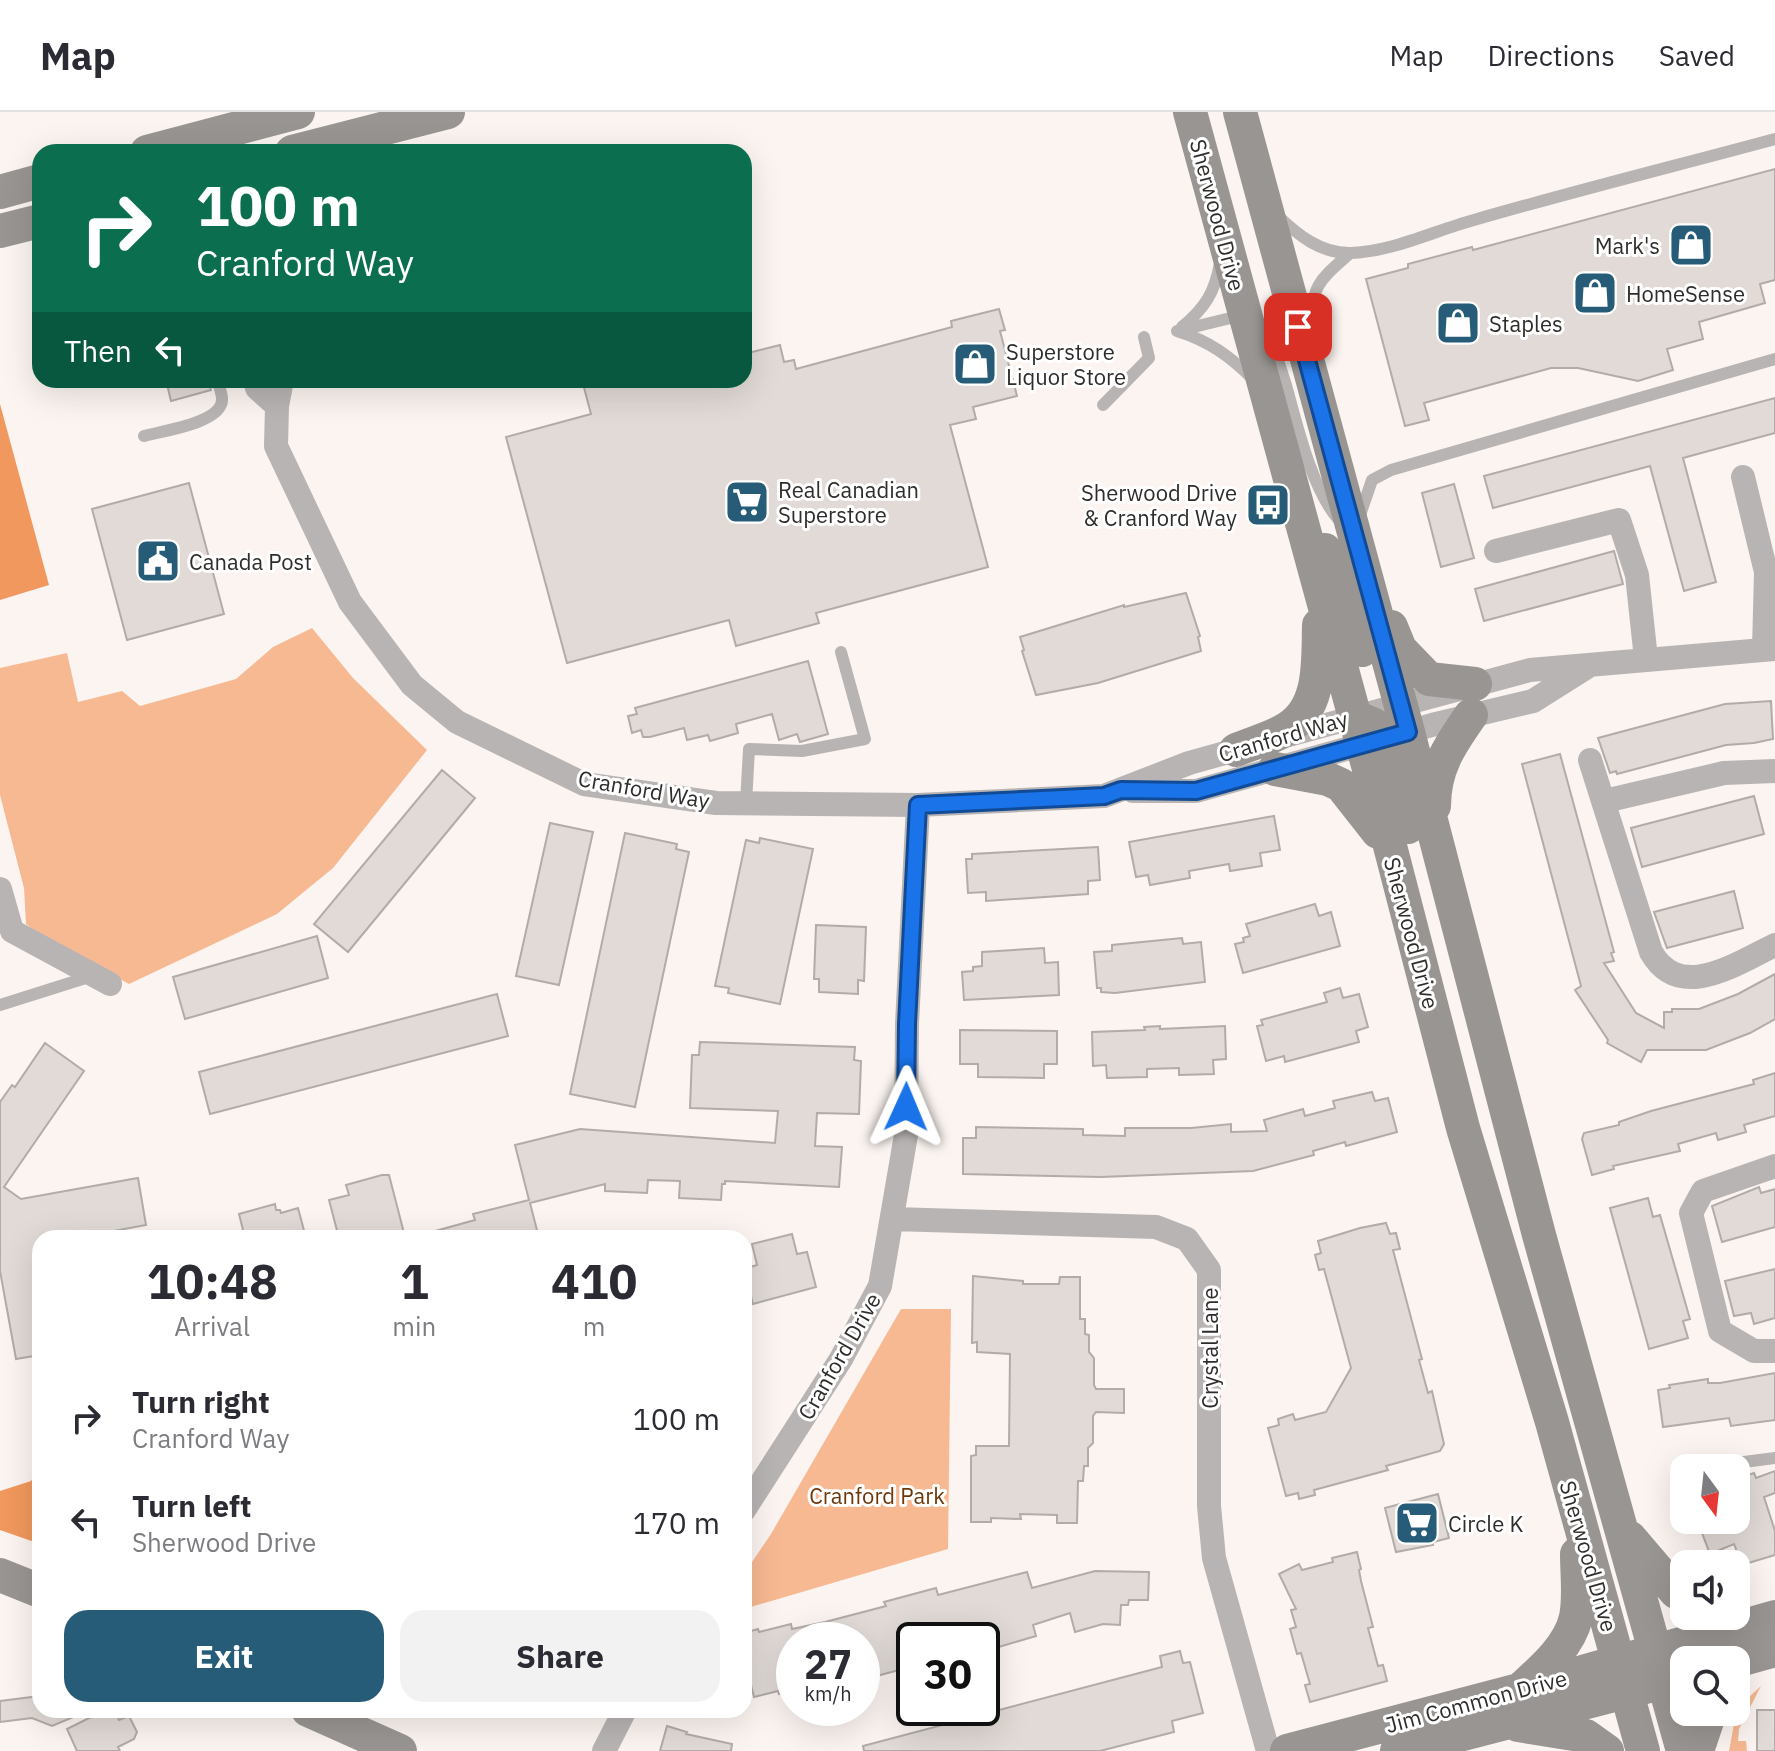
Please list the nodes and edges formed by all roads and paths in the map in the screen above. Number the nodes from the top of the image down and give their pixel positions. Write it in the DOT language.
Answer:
graph roads {
  1 [pos="298,112"];
  2 [pos="448,112"];
  3 [pos="1181,112"];
  4 [pos="1190,112"];
  5 [pos="1217,112"];
  6 [pos="1245,122"];
  7 [pos="1775,139"];
  8 [pos="203,144"];
  9 [pos="341,144"];
  10 [pos="1200,149"];
  11 [pos="32,183"];
  12 [pos="0,192"];
  13 [pos="1262,197"];
  14 [pos="32,223"];
  15 [pos="0,231"];
  16 [pos="1224,234"];
  17 [pos="1349,254"];
  18 [pos="1283,274"];
  19 [pos="1245,314"];
  20 [pos="1177,331"];
  21 [pos="1144,337"];
  22 [pos="1306,354"];
  23 [pos="1775,359"];
  24 [pos="219,388"];
  25 [pos="257,388"];
  26 [pos="280,388"];
  27 [pos="1266,392"];
  28 [pos="1103,405"];
  29 [pos="277,406"];
  30 [pos="144,436"];
  31 [pos="1743,477"];
  32 [pos="1293,493"];
  33 [pos="1355,537"];
  34 [pos="1496,551"];
  35 [pos="1319,593"];
  36 [pos="1374,608"];
  37 [pos="1769,649"];
  38 [pos="841,652"];
  39 [pos="1646,659"];
  40 [pos="1473,699"];
  41 [pos="1381,724"];
  42 [pos="1236,750"];
  43 [pos="1590,760"];
  44 [pos="1275,769"];
  45 [pos="1775,771"];
  46 [pos="1121,790"];
  47 [pos="1605,801"];
  48 [pos="746,803"];
  49 [pos="918,805"];
  50 [pos="1390,846"];
  51 [pos="1446,881"];
  52 [pos="0,889"];
  53 [pos="6,935"];
  54 [pos="1775,945"];
  55 [pos="101,980"];
  56 [pos="0,1005"];
  57 [pos="1514,1141"];
  58 [pos="1775,1166"];
  59 [pos="893,1219"];
  60 [pos="1775,1351"];
  61 [pos="1775,1458"];
  62 [pos="1750,1461"];
  63 [pos="752,1498"];
  64 [pos="1577,1514"];
  65 [pos="1621,1528"];
  66 [pos="0,1575"];
  67 [pos="1670,1585"];
  68 [pos="32,1588"];
  69 [pos="1750,1613"];
  70 [pos="1775,1615"];
  71 [pos="1669,1669"];
  72 [pos="1623,1677"];
  73 [pos="1519,1690"];
  74 [pos="326,1718"];
  75 [pos="621,1718"];
  76 [pos="1506,1723"];
  77 [pos="1705,1726"];
  78 [pos="400,1751"];
  79 [pos="604,1751"];
  80 [pos="1268,1751"];
  81 [pos="1287,1751"];
  82 [pos="1397,1751"];
  83 [pos="1607,1751"];
  84 [pos="1643,1751"];
  85 [pos="1683,1751"];
  86 [pos="1697,1751"];
  1 -- 8 [label="main road"];
  2 -- 9 [label="main road"];
  3 -- 10 [label="main road"];
  4 -- 10 [label="main road, Sherwood Drive"];
  5 -- 18 [label="main road"];
  6 -- 13 [label="main road, Sherwood Drive"];
  7 -- 17 [label="lane"];
  10 -- 16 [label="main road, Sherwood Drive"];
  11 -- 12 [label="main road"];
  13 -- 17 [label="lane"];
  13 -- 18 [label="main road, Sherwood Drive"];
  14 -- 15 [label="main road"];
  16 -- 19 [label="main road, Sherwood Drive"];
  16 -- 20 [label="lane"];
  17 -- 22 [label="lane"];
  18 -- 22 [label="main road, Sherwood Drive"];
  19 -- 20 [label="lane"];
  19 -- 27 [label="main road, Sherwood Drive"];
  19 -- 33 [label="lane"];
  20 -- 27 [label="lane"];
  21 -- 28 [label="lane"];
  22 -- 33 [label="main road, Sherwood Drive"];
  23 -- 33 [label="lane"];
  24 -- 30 [label="lane"];
  25 -- 29 [label="street"];
  26 -- 29 [label="street, Cranford Way"];
  27 -- 32 [label="main road, Sherwood Drive"];
  29 -- 48 [label="street, Cranford Way"];
  31 -- 37 [label="street"];
  32 -- 35 [label="main road, Sherwood Drive"];
  32 -- 41 [label="main road"];
  33 -- 36 [label="main road, Sherwood Drive"];
  34 -- 39 [label="street"];
  35 -- 41 [label="main road, Sherwood Drive"];
  35 -- 42 [label="main road"];
  36 -- 40 [label="main road"];
  36 -- 41 [label="main road, Sherwood Drive"];
  37 -- 39 [label="street"];
  38 -- 48 [label="lane"];
  39 -- 40 [label="street"];
  40 -- 41 [label="street"];
  40 -- 51 [label="main road"];
  41 -- 42 [label="street, Cranford Way"];
  41 -- 44 [label="street, Cranford Way"];
  41 -- 50 [label="main road, Sherwood Drive"];
  41 -- 51 [label="main road, Sherwood Drive"];
  41 -- 57 [label="main road"];
  42 -- 46 [label="street, Cranford Way"];
  43 -- 47 [label="street"];
  44 -- 46 [label="street, Cranford Way"];
  44 -- 50 [label="main road"];
  45 -- 47 [label="street"];
  46 -- 49 [label="street, Cranford Way"];
  47 -- 54 [label="street"];
  48 -- 49 [label="street, Cranford Way"];
  49 -- 59 [label="street, Cranford Drive"];
  50 -- 64 [label="main road, Sherwood Drive"];
  51 -- 57 [label="main road, Sherwood Drive"];
  52 -- 53 [label="street"];
  53 -- 55 [label="street"];
  55 -- 56 [label="lane"];
  57 -- 65 [label="main road, Sherwood Drive"];
  58 -- 60 [label="street"];
  59 -- 63 [label="street, Cranford Drive"];
  59 -- 80 [label="street, Crystal Lane"];
  61 -- 62 [label="lane"];
  64 -- 72 [label="main road, Sherwood Drive"];
  64 -- 73 [label="main road"];
  65 -- 67 [label="main road"];
  65 -- 71 [label="main road, Sherwood Drive"];
  66 -- 68 [label="main road"];
  69 -- 70 [label="main road"];
  70 -- 71 [label="main road"];
  71 -- 72 [label="main road"];
  71 -- 85 [label="main road, Sherwood Drive"];
  72 -- 73 [label="main road, Jim Common Drive"];
  72 -- 76 [label="main road, Jim Common Drive"];
  72 -- 84 [label="main road, Sherwood Drive"];
  73 -- 81 [label="main road, Jim Common Drive"];
  74 -- 78 [label="main road"];
  75 -- 79 [label="street"];
  76 -- 82 [label="main road, Jim Common Drive"];
  76 -- 83 [label="main road"];
  77 -- 86 [label="main road"];
}
